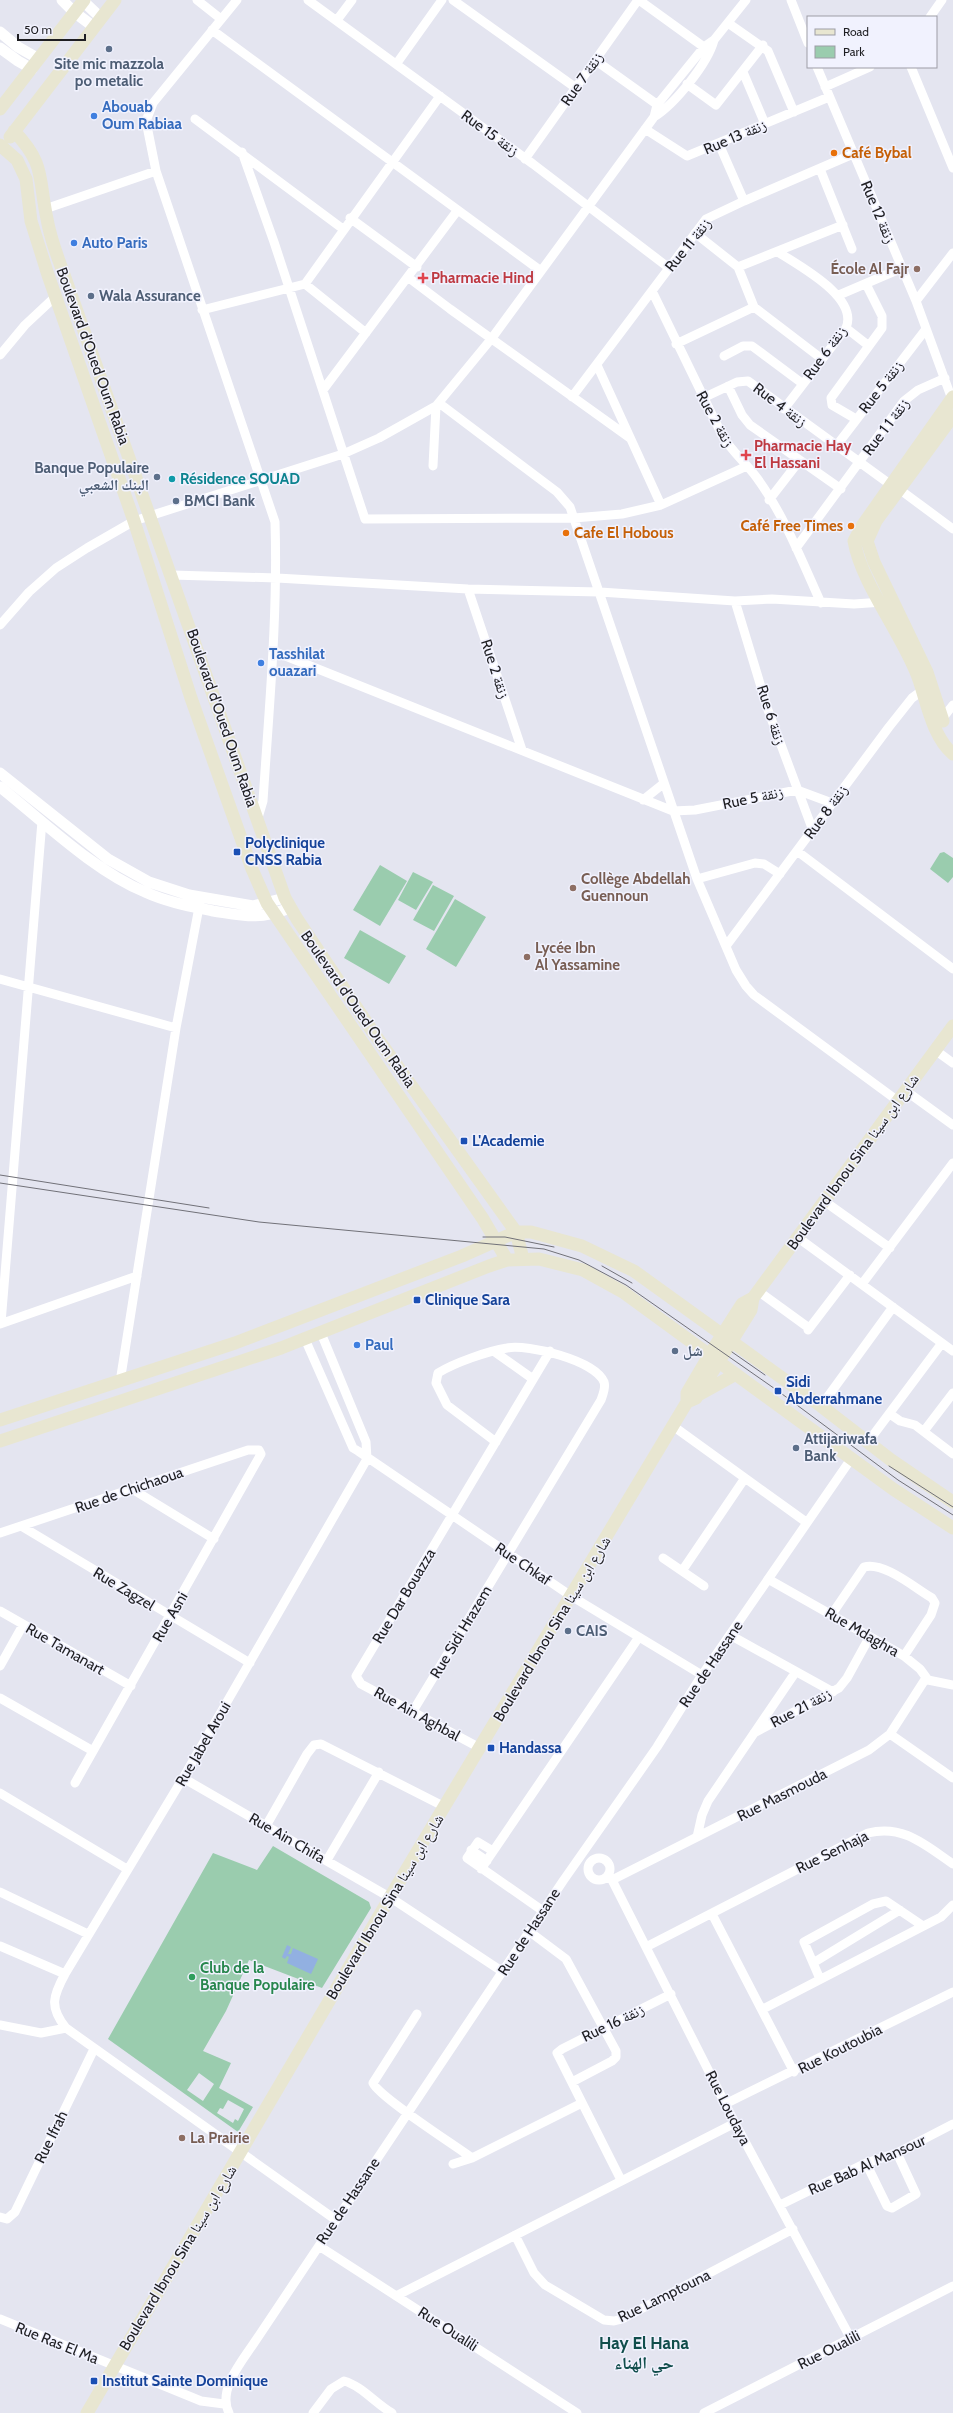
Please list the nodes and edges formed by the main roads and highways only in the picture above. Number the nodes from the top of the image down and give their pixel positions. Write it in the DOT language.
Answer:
graph roads {
  1 [pos="83,0"];
  2 [pos="115,0"];
  3 [pos="0,109"];
  4 [pos="14,131"];
  5 [pos="1,147"];
  6 [pos="953,399"];
  7 [pos="953,416"];
  8 [pos="895,487"];
  9 [pos="886,600"];
  10 [pos="927,687"];
  11 [pos="953,743"];
  12 [pos="953,754"];
  13 [pos="953,1026"];
  14 [pos="516,1232"];
  15 [pos="497,1241"];
  16 [pos="523,1259"];
  17 [pos="507,1260"];
  18 [pos="726,1338"];
  19 [pos="714,1358"];
  20 [pos="736,1374"];
  21 [pos="692,1399"];
  22 [pos="0,1420"];
  23 [pos="0,1441"];
  24 [pos="953,1502"];
  25 [pos="953,1528"];
  26 [pos="87,2413"];
  1 -- 3 [label="main road"];
  2 -- 4 [label="main road"];
  4 -- 5 [label="main road"];
  4 -- 14 [label="main road, Boulevard d'Oued Oum Rabia"];
  5 -- 15 [label="main road, Boulevard d'Oued Oum Rabia"];
  6 -- 8 [label="main road"];
  7 -- 8 [label="main road"];
  8 -- 9 [label="main road"];
  8 -- 9 [label="main road"];
  9 -- 10 [label="main road"];
  10 -- 11 [label="main road"];
  10 -- 12 [label="main road"];
  13 -- 18 [label="main road, Boulevard Ibnou Sina شارع ابن سينا"];
  14 -- 15 [label="main road"];
  14 -- 16 [label="main road, Boulevard d'Oued Oum Rabia"];
  14 -- 18 [label="main road"];
  15 -- 17 [label="main road, Boulevard d'Oued Oum Rabia"];
  15 -- 22 [label="main road"];
  16 -- 17 [label="main road"];
  16 -- 19 [label="main road"];
  17 -- 23 [label="main road"];
  18 -- 19 [label="main road, Boulevard Ibnou Sina شارع ابن سينا"];
  18 -- 24 [label="main road"];
  19 -- 20 [label="main road"];
  19 -- 21 [label="main road, Boulevard Ibnou Sina شارع ابن سينا"];
  20 -- 21 [label="main road"];
  20 -- 25 [label="main road"];
  21 -- 26 [label="main road, Boulevard Ibnou Sina شارع ابن سينا"];
}
